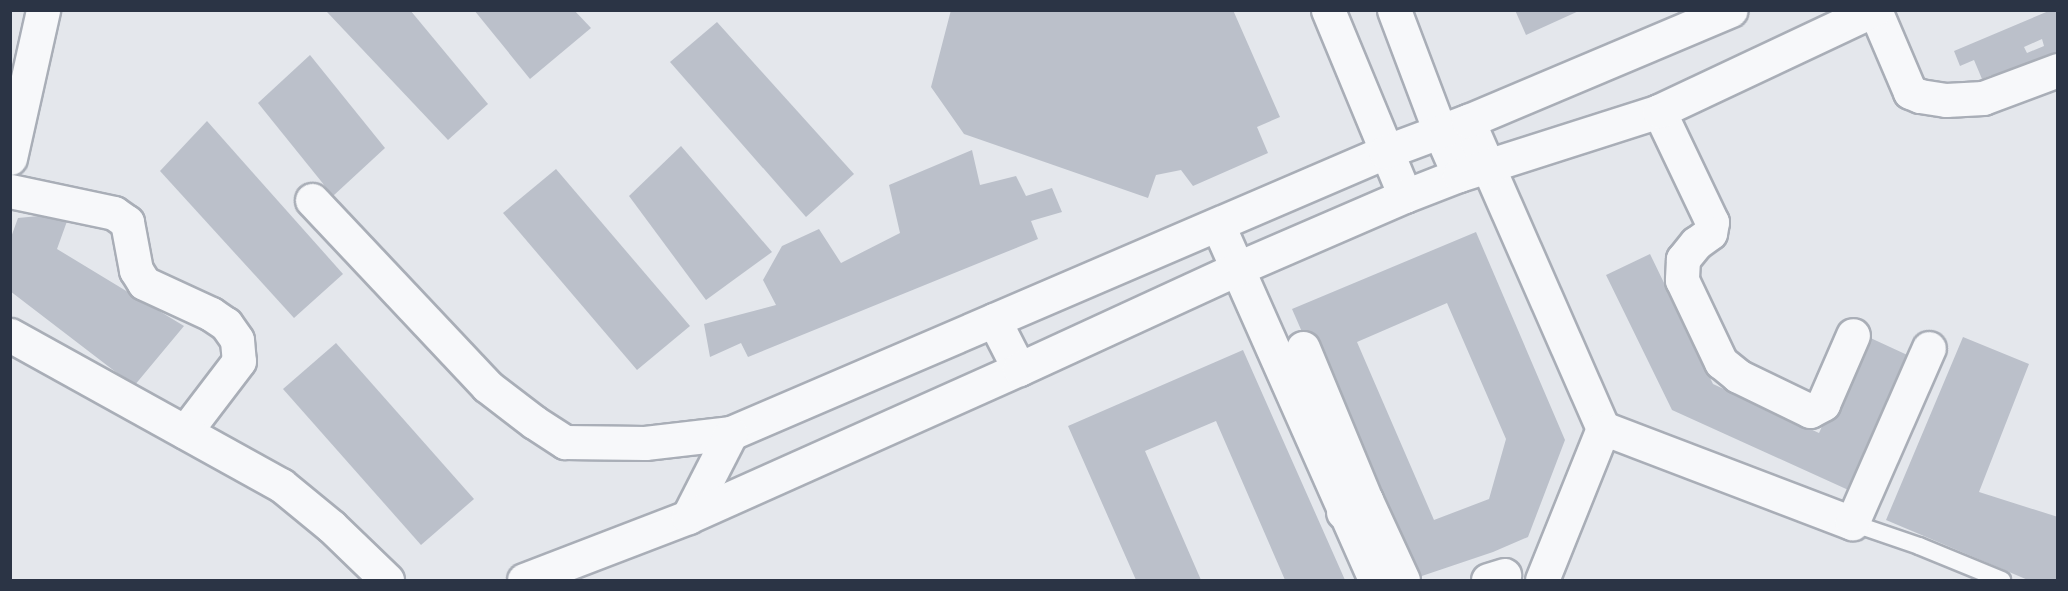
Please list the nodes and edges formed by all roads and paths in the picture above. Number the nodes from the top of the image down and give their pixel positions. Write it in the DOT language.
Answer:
graph roads {
  1 [pos="43,10"];
  2 [pos="1328,10"];
  3 [pos="1394,10"];
  4 [pos="1731,10"];
  5 [pos="1875,10"];
  6 [pos="2058,70"];
  7 [pos="1659,111"];
  8 [pos="1454,127"];
  9 [pos="1385,152"];
  10 [pos="10,158"];
  11 [pos="1473,171"];
  12 [pos="10,191"];
  13 [pos="1405,196"];
  14 [pos="312,200"];
  15 [pos="1218,225"];
  16 [pos="1236,269"];
  17 [pos="994,320"];
  18 [pos="10,335"];
  19 [pos="1853,335"];
  20 [pos="1303,348"];
  21 [pos="1929,348"];
  22 [pos="1019,369"];
  23 [pos="1603,428"];
  24 [pos="185,432"];
  25 [pos="731,433"];
  26 [pos="1354,506"];
  27 [pos="688,517"];
  28 [pos="1852,523"];
  29 [pos="387,580"];
  30 [pos="525,580"];
  31 [pos="1375,580"];
  32 [pos="1403,580"];
  33 [pos="1542,580"];
  34 [pos="2002,580"];
  1 -- 10 [label="street"];
  2 -- 9 [label="street"];
  3 -- 8 [label="street"];
  4 -- 8 [label="street"];
  5 -- 6 [label="street"];
  5 -- 7 [label="street"];
  7 -- 11 [label="street"];
  7 -- 19 [label="street"];
  8 -- 9 [label="street"];
  8 -- 11 [label="street"];
  9 -- 13 [label="street"];
  9 -- 15 [label="street"];
  11 -- 13 [label="street"];
  11 -- 23 [label="street"];
  12 -- 24 [label="street"];
  13 -- 16 [label="street"];
  14 -- 25 [label="street"];
  15 -- 16 [label="street"];
  15 -- 17 [label="street"];
  16 -- 22 [label="street"];
  16 -- 26 [label="street"];
  17 -- 22 [label="street"];
  17 -- 25 [label="street"];
  18 -- 24 [label="street"];
  20 -- 26 [label="street"];
  21 -- 28 [label="street"];
  22 -- 27 [label="street"];
  23 -- 28 [label="street"];
  23 -- 33 [label="street"];
  24 -- 29 [label="street"];
  25 -- 27 [label="street"];
  26 -- 31 [label="street"];
  26 -- 32 [label="street"];
  27 -- 30 [label="street"];
  28 -- 34 [label="lane"];
}
